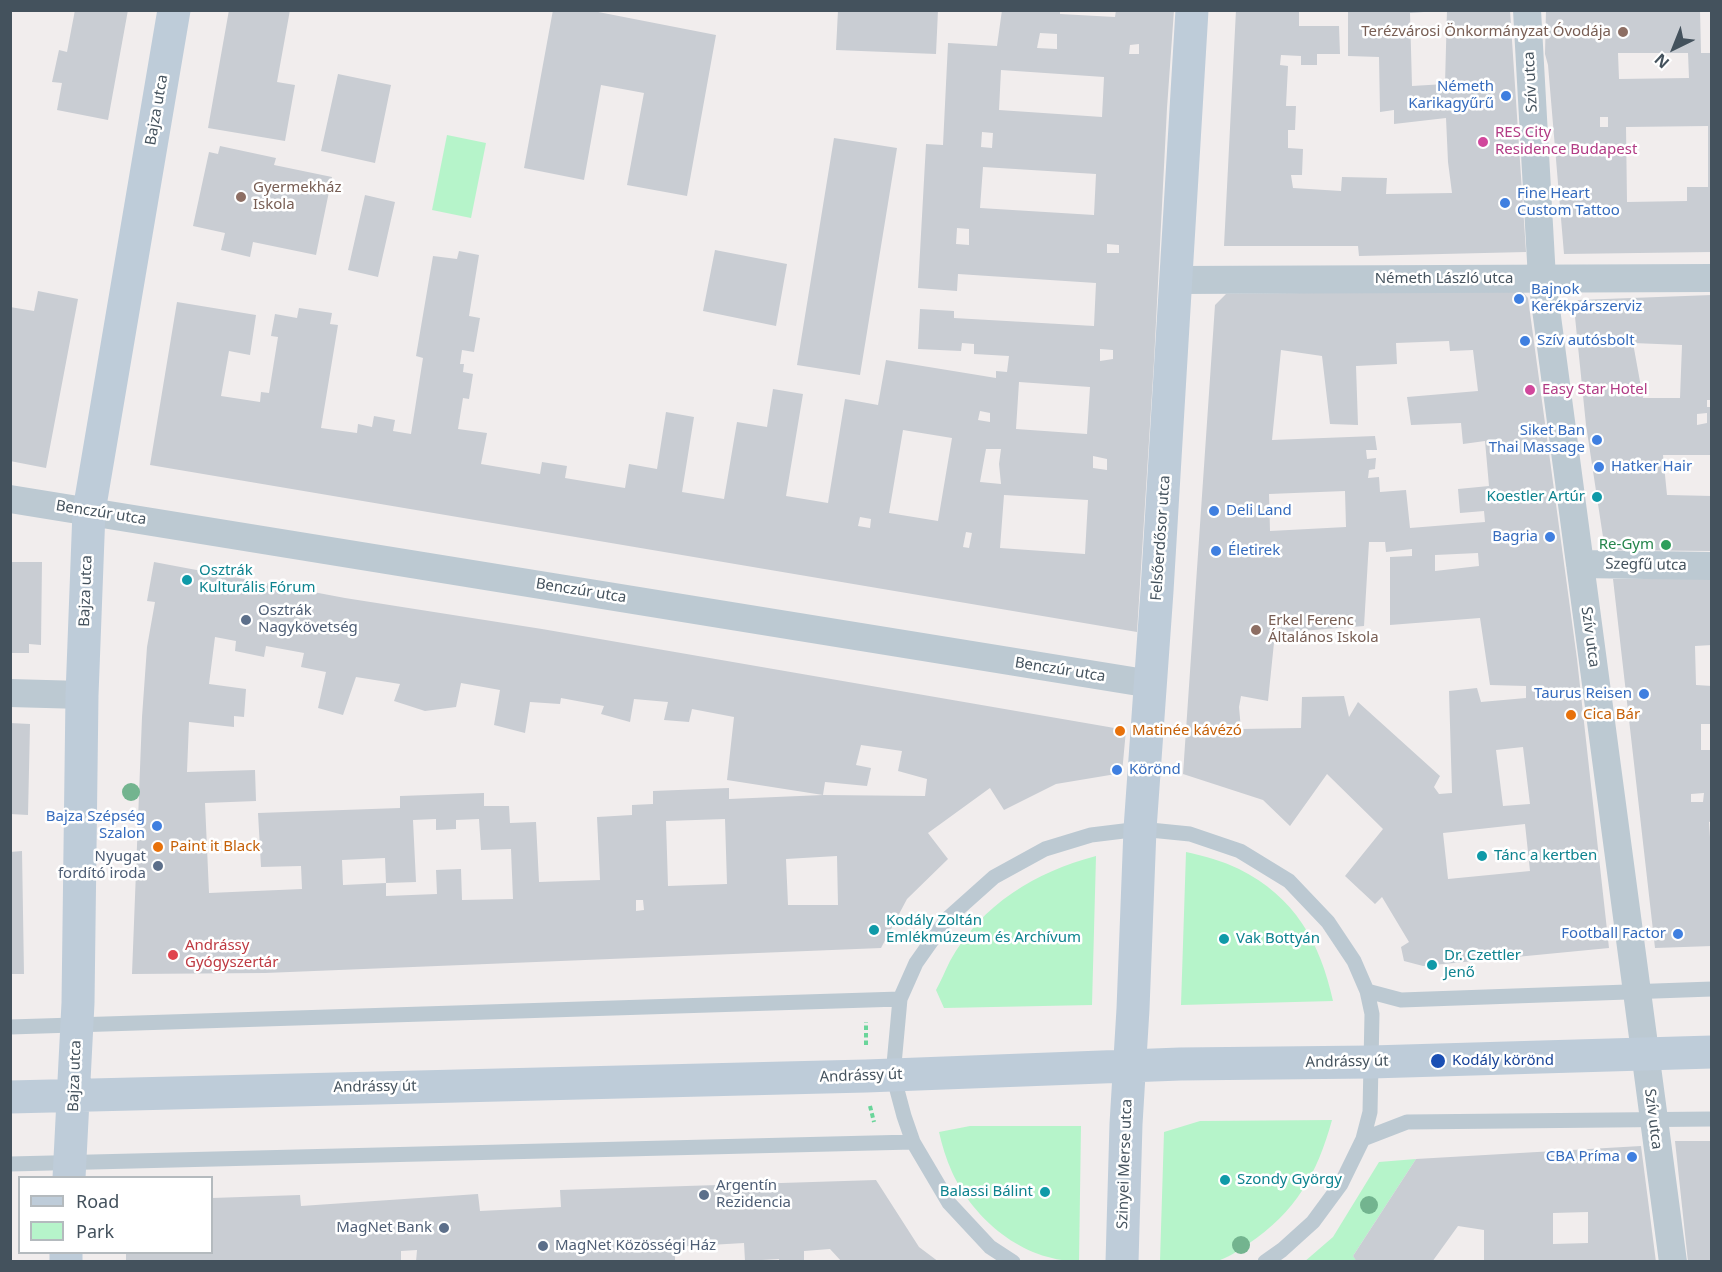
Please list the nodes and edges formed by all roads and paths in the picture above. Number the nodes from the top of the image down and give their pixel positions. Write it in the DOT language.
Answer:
graph roads {
  1 [pos="174,10"];
  2 [pos="1192,10"];
  3 [pos="1527,10"];
  4 [pos="1712,278"];
  5 [pos="1542,279"];
  6 [pos="1176,280"];
  7 [pos="10,499"];
  8 [pos="88,511"];
  9 [pos="1580,564"];
  10 [pos="1712,566"];
  11 [pos="1151,684"];
  12 [pos="10,693"];
  13 [pos="82,695"];
  14 [pos="1140,829"];
  15 [pos="1712,989"];
  16 [pos="1367,992"];
  17 [pos="1637,992"];
  18 [pos="900,999"];
  19 [pos="77,1025"];
  20 [pos="10,1027"];
  21 [pos="1712,1052"];
  22 [pos="1645,1053"];
  23 [pos="1371,1062"];
  24 [pos="1130,1066"];
  25 [pos="893,1075"];
  26 [pos="74,1095"];
  27 [pos="10,1097"];
  28 [pos="1712,1119"];
  29 [pos="1653,1120"];
  30 [pos="1363,1139"];
  31 [pos="913,1142"];
  32 [pos="10,1164"];
  33 [pos="70,1170"];
  34 [pos="1012,1262"];
  35 [pos="1122,1262"];
  36 [pos="1265,1262"];
  37 [pos="1672,1262"];
  1 -- 8 [label="street, Bajza utca"];
  2 -- 6 [label="street, Felsőerdősor utca"];
  3 -- 5 [label="street, Szív utca"];
  4 -- 5 [label="street, Németh László utca"];
  5 -- 6 [label="street, Németh László utca"];
  5 -- 9 [label="street, Szív utca"];
  6 -- 11 [label="street, Felsőerdősor utca"];
  7 -- 8 [label="street, Benczúr utca"];
  8 -- 11 [label="street, Benczúr utca"];
  8 -- 13 [label="street, Bajza utca"];
  9 -- 10 [label="street, Szegfű utca"];
  9 -- 17 [label="street, Szív utca"];
  11 -- 14 [label="street, Felsőerdősor utca"];
  12 -- 13 [label="street"];
  13 -- 19 [label="street, Bajza utca"];
  14 -- 16 [label="lane"];
  14 -- 18 [label="lane"];
  14 -- 24 [label="street, Felsőerdősor utca"];
  15 -- 17 [label="lane"];
  16 -- 17 [label="lane"];
  16 -- 23 [label="lane"];
  17 -- 22 [label="street, Szív utca"];
  18 -- 19 [label="lane"];
  18 -- 25 [label="lane"];
  19 -- 20 [label="lane"];
  19 -- 26 [label="street, Bajza utca"];
  21 -- 22 [label="street, Andrássy út"];
  22 -- 23 [label="street, Andrássy út"];
  22 -- 29 [label="street, Szív utca"];
  23 -- 24 [label="street, Andrássy út"];
  23 -- 30 [label="lane"];
  24 -- 25 [label="street, Andrássy út"];
  24 -- 35 [label="street, Szinyei Merse utca"];
  25 -- 26 [label="street, Andrássy út"];
  25 -- 31 [label="lane"];
  26 -- 27 [label="street, Andrássy út"];
  26 -- 33 [label="street, Bajza utca"];
  28 -- 29 [label="lane"];
  29 -- 30 [label="lane"];
  29 -- 37 [label="street, Szív utca"];
  30 -- 36 [label="lane"];
  31 -- 33 [label="lane"];
  31 -- 34 [label="lane"];
  32 -- 33 [label="lane"];
}
